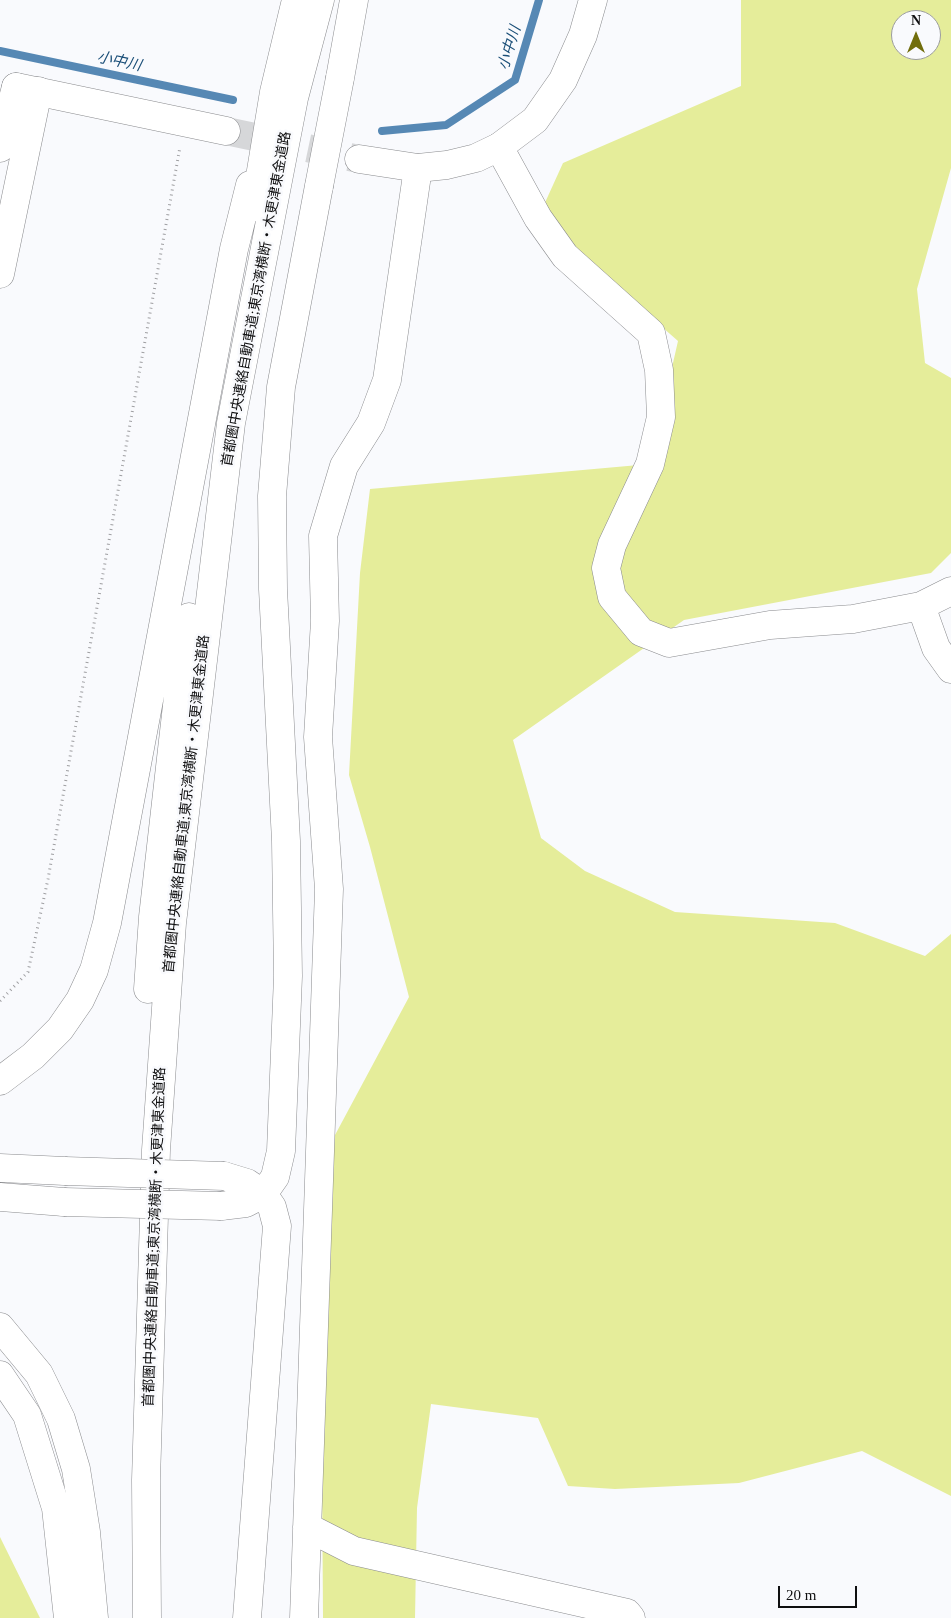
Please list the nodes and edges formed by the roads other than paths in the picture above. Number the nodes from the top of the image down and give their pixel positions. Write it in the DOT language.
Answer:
graph roads {
  1 [pos="296,0"];
  2 [pos="320,0"];
  3 [pos="354,0"];
  4 [pos="593,0"];
  5 [pos="18,87"];
  6 [pos="274,92"];
  7 [pos="226,131"];
  8 [pos="499,147"];
  9 [pos="0,148"];
  10 [pos="359,159"];
  11 [pos="418,168"];
  12 [pos="0,274"];
  13 [pos="951,591"];
  14 [pos="921,606"];
  15 [pos="951,670"];
  16 [pos="0,1081"];
  17 [pos="0,1168"];
  18 [pos="263,1194"];
  19 [pos="0,1197"];
  20 [pos="0,1327"];
  21 [pos="0,1375"];
  22 [pos="307,1527"];
  23 [pos="68,1618"];
  24 [pos="94,1618"];
  25 [pos="132,1618"];
  26 [pos="147,1618"];
  27 [pos="247,1618"];
  28 [pos="304,1618"];
  29 [pos="631,1618"];
  1 -- 6 [label="main road, 首都圏中央連絡自動車道;東京湾横断・木更津東金道路"];
  2 -- 26 [label="main road, 首都圏中央連絡自動車道;東京湾横断・木更津東金道路"];
  3 -- 18 [label="main road, bridge"];
  4 -- 8 [label="main road"];
  5 -- 7 [label="main road"];
  5 -- 9 [label="main road"];
  5 -- 12 [label="main road"];
  6 -- 16 [label="main road"];
  6 -- 25 [label="main road, 首都圏中央連絡自動車道;東京湾横断・木更津東金道路"];
  8 -- 11 [label="main road"];
  8 -- 14 [label="main road"];
  10 -- 11 [label="main road"];
  11 -- 22 [label="main road"];
  13 -- 14 [label="main road"];
  14 -- 15 [label="main road"];
  17 -- 18 [label="main road, bridge"];
  18 -- 19 [label="main road, bridge"];
  18 -- 27 [label="main road"];
  20 -- 24 [label="main road"];
  21 -- 23 [label="main road"];
  22 -- 28 [label="main road"];
  22 -- 29 [label="main road"];
}
